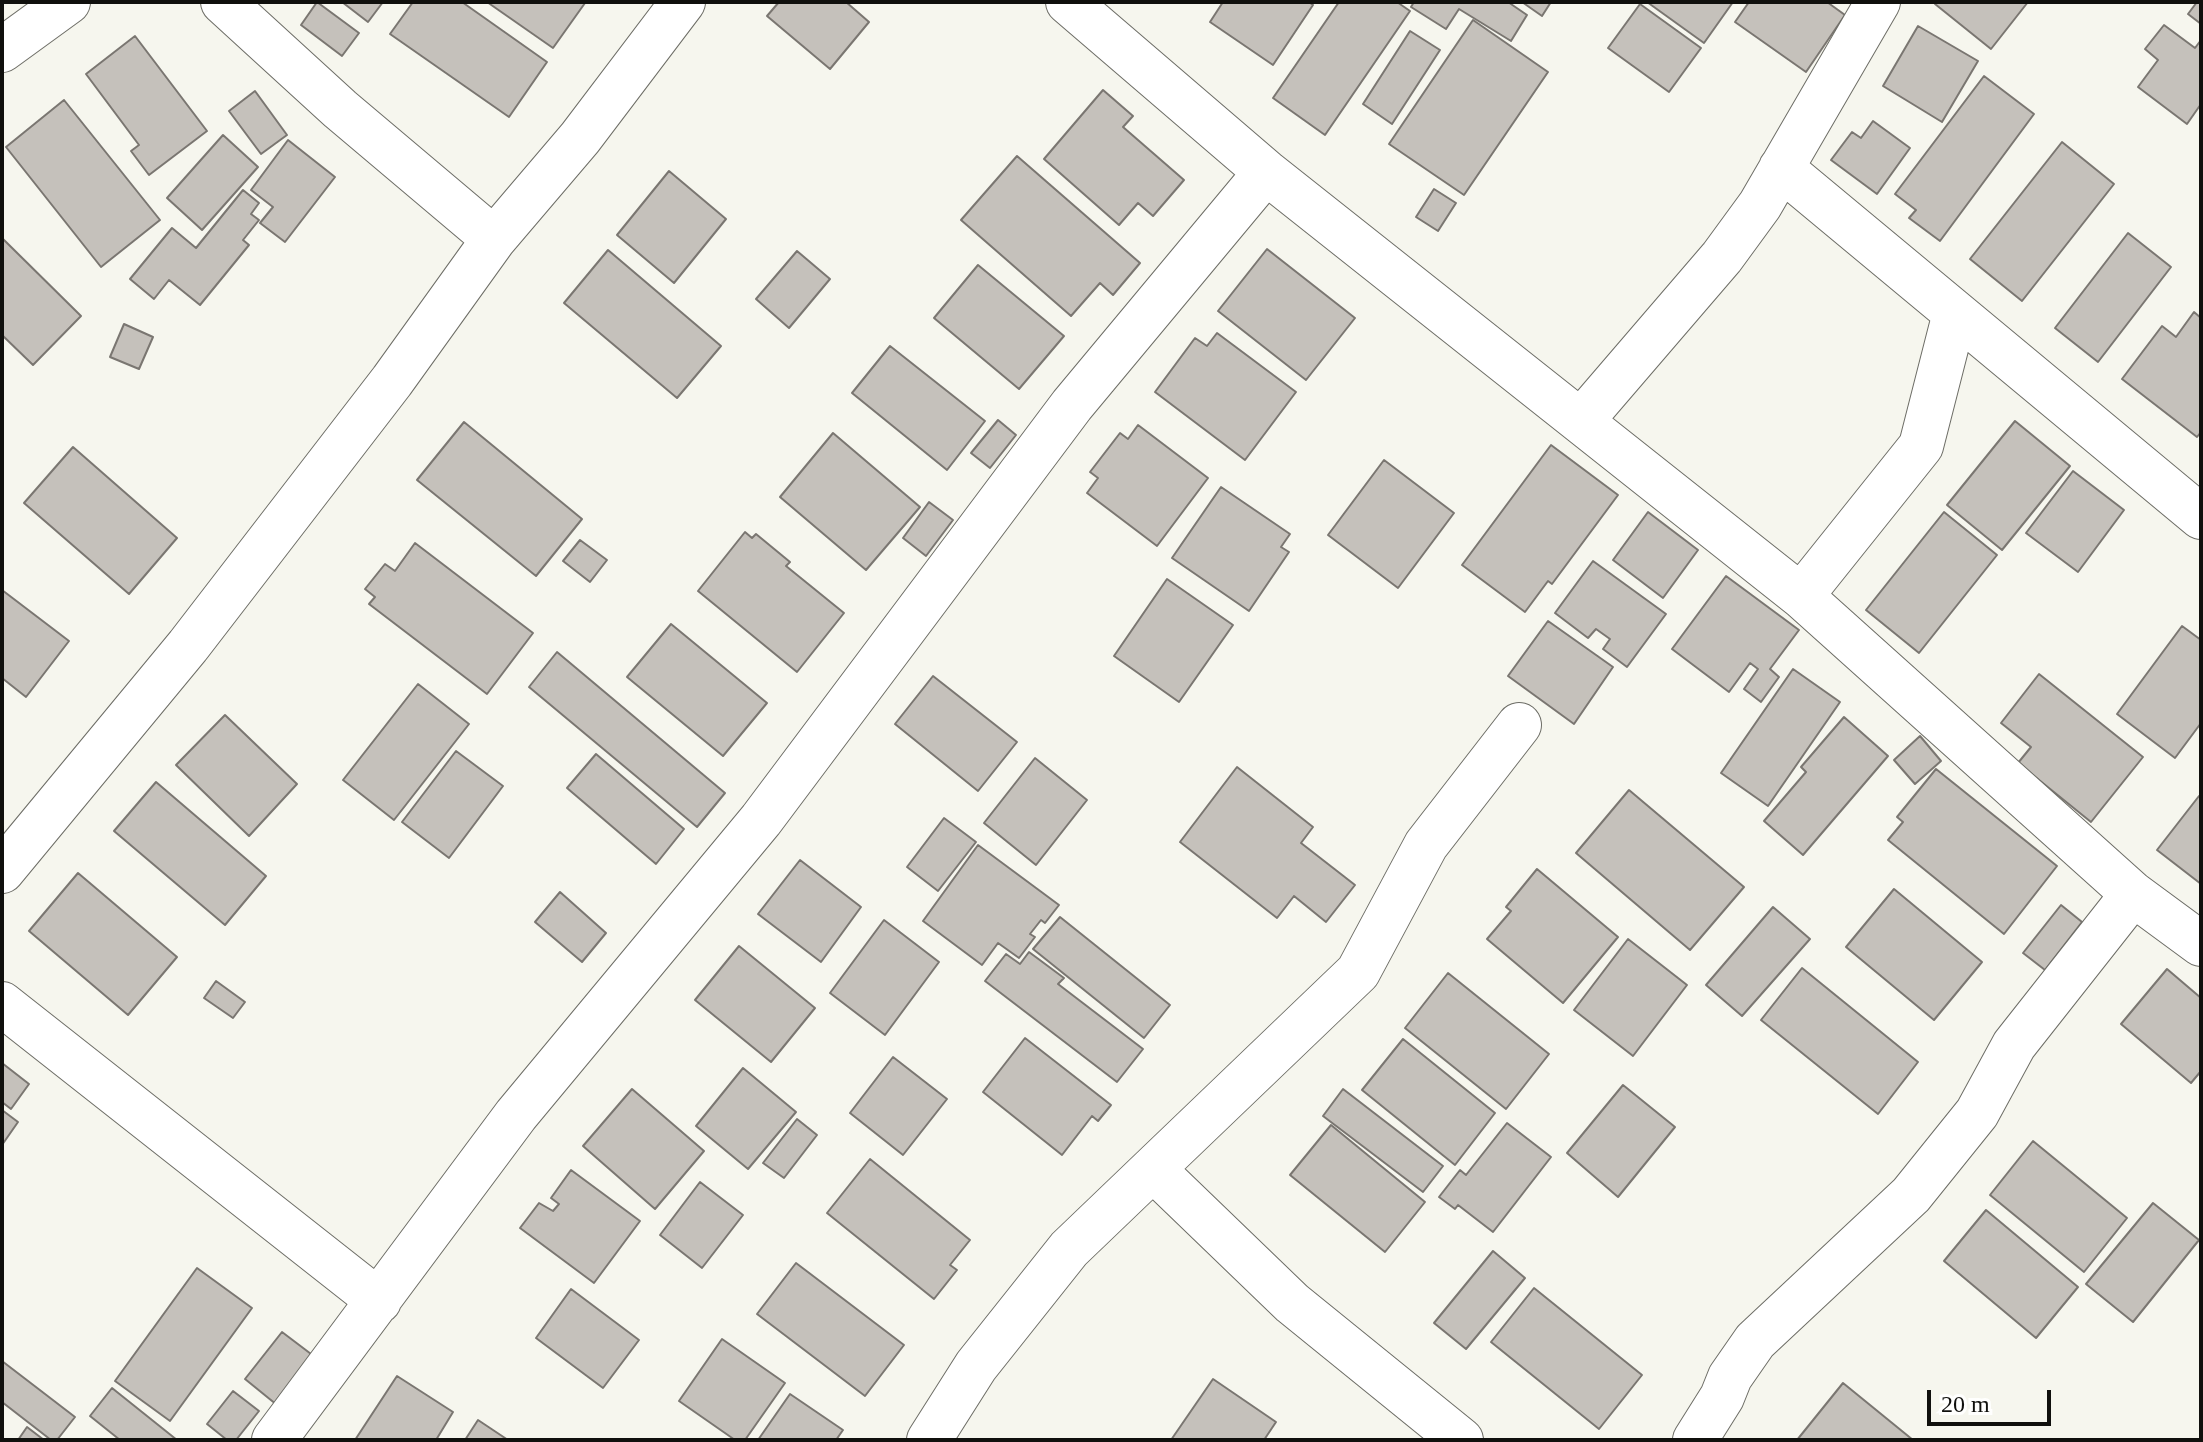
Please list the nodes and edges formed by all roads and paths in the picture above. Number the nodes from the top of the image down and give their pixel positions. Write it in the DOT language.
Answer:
graph roads {
  1 [pos="68,2"];
  2 [pos="223,2"];
  3 [pos="683,2"];
  4 [pos="1068,2"];
  5 [pos="1878,2"];
  6 [pos="2,50"];
  7 [pos="1781,168"];
  8 [pos="1266,172"];
  9 [pos="494,239"];
  10 [pos="1955,313"];
  11 [pos="1582,420"];
  12 [pos="2201,517"];
  13 [pos="1801,596"];
  14 [pos="1519,725"];
  15 [pos="2,871"];
  16 [pos="2133,894"];
  17 [pos="2201,944"];
  18 [pos="2,1004"];
  19 [pos="1153,1169"];
  20 [pos="379,1301"];
  21 [pos="274,1440"];
  22 [pos="929,1440"];
  23 [pos="1461,1440"];
  24 [pos="1695,1440"];
  1 -- 6 [label="street"];
  2 -- 9 [label="street"];
  3 -- 9 [label="street"];
  4 -- 8 [label="street"];
  5 -- 7 [label="street"];
  7 -- 10 [label="street"];
  7 -- 11 [label="street"];
  8 -- 11 [label="street"];
  8 -- 20 [label="street"];
  9 -- 15 [label="street"];
  10 -- 12 [label="street"];
  10 -- 13 [label="street"];
  11 -- 13 [label="street"];
  13 -- 16 [label="street"];
  14 -- 19 [label="street"];
  16 -- 17 [label="street"];
  16 -- 24 [label="street"];
  18 -- 20 [label="street"];
  19 -- 22 [label="street"];
  19 -- 23 [label="street"];
  20 -- 21 [label="street"];
}
